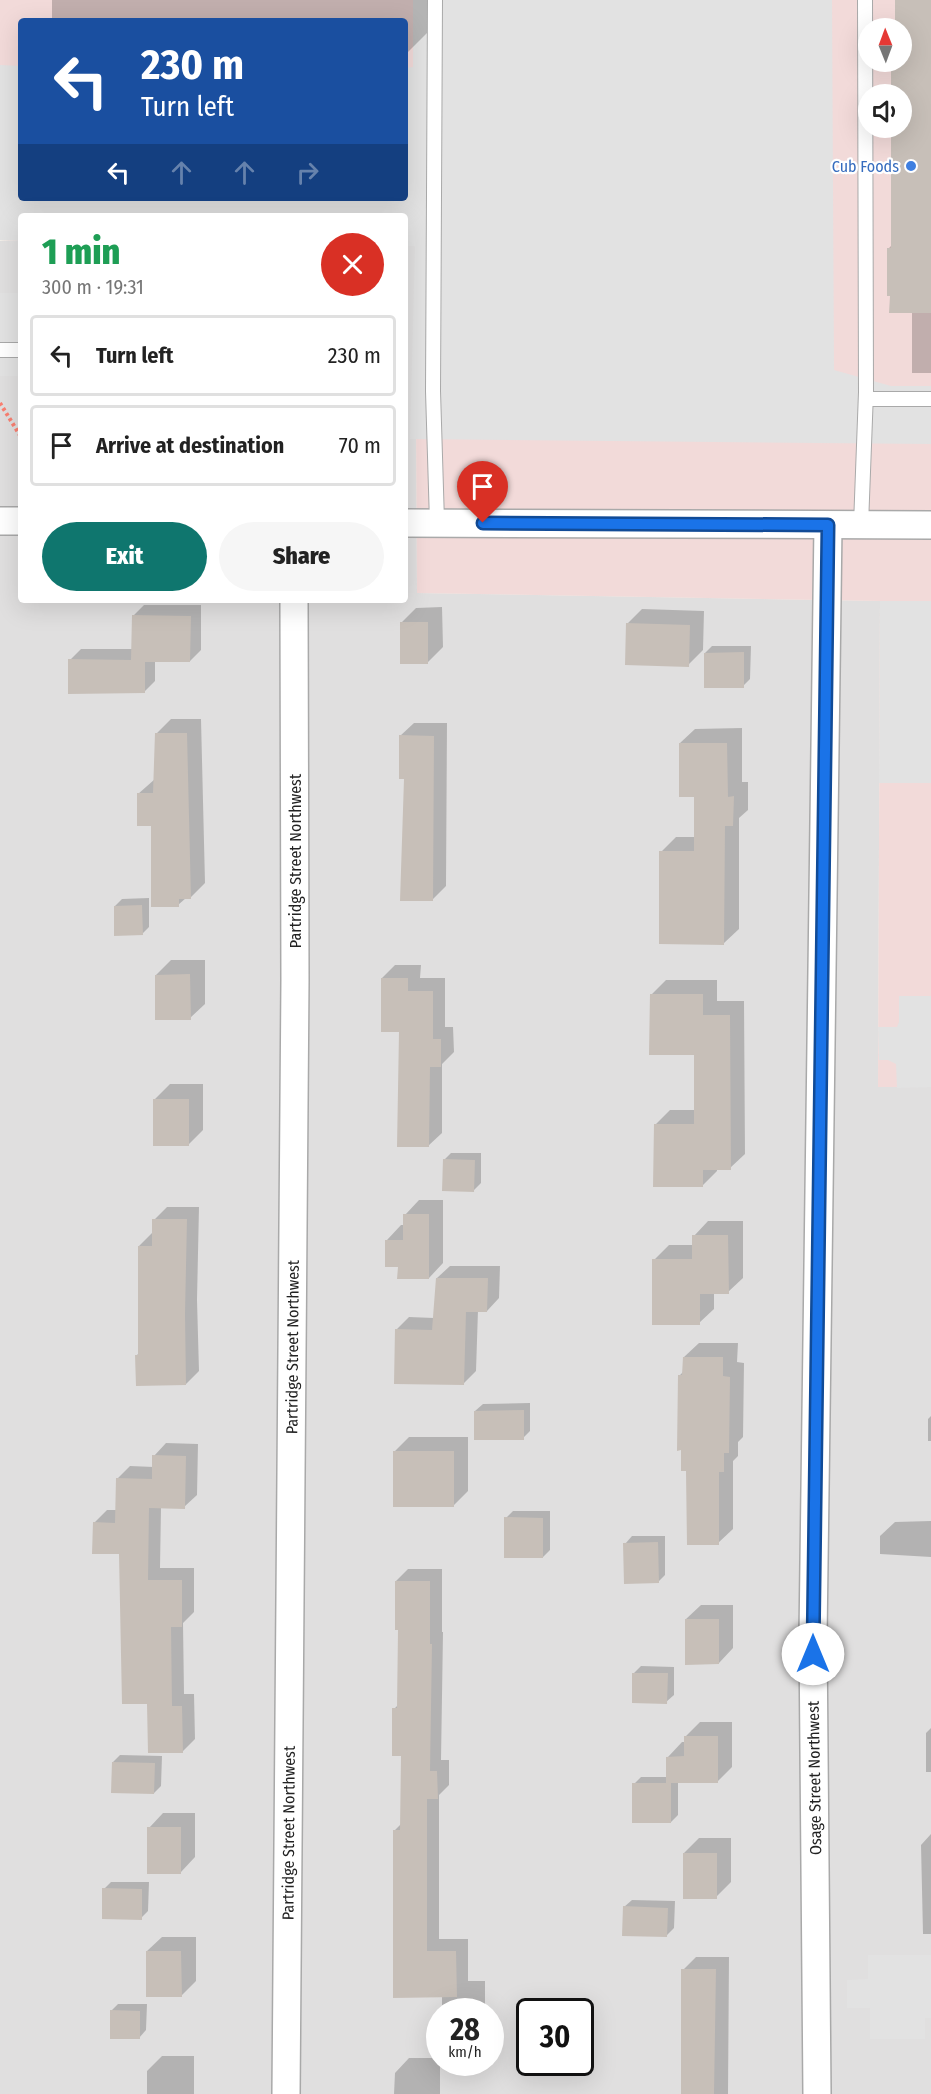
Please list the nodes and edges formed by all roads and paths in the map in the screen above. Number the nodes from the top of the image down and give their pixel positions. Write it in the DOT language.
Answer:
graph roads {
  1 [pos="435,0"];
  2 [pos="865,0"];
  3 [pos="0,350"];
  4 [pos="18,350"];
  5 [pos="866,399"];
  6 [pos="931,399"];
  7 [pos="0,403"];
  8 [pos="18,432"];
  9 [pos="0,521"];
  10 [pos="18,521"];
  11 [pos="437,522"];
  12 [pos="408,523"];
  13 [pos="828,525"];
  14 [pos="861,525"];
  15 [pos="931,525"];
  16 [pos="294,603"];
  17 [pos="286,2094"];
  18 [pos="817,2094"];
  1 -- 11 [label="lane"];
  2 -- 5 [label="lane"];
  3 -- 4 [label="lane"];
  5 -- 6 [label="lane"];
  5 -- 14 [label="lane"];
  7 -- 8 [label="path"];
  9 -- 10 [label="street"];
  11 -- 12 [label="street"];
  11 -- 13 [label="street"];
  13 -- 14 [label="street"];
  13 -- 18 [label="street, Osage Street Northwest"];
  14 -- 15 [label="street"];
  16 -- 17 [label="street, Partridge Street Northwest"];
}
